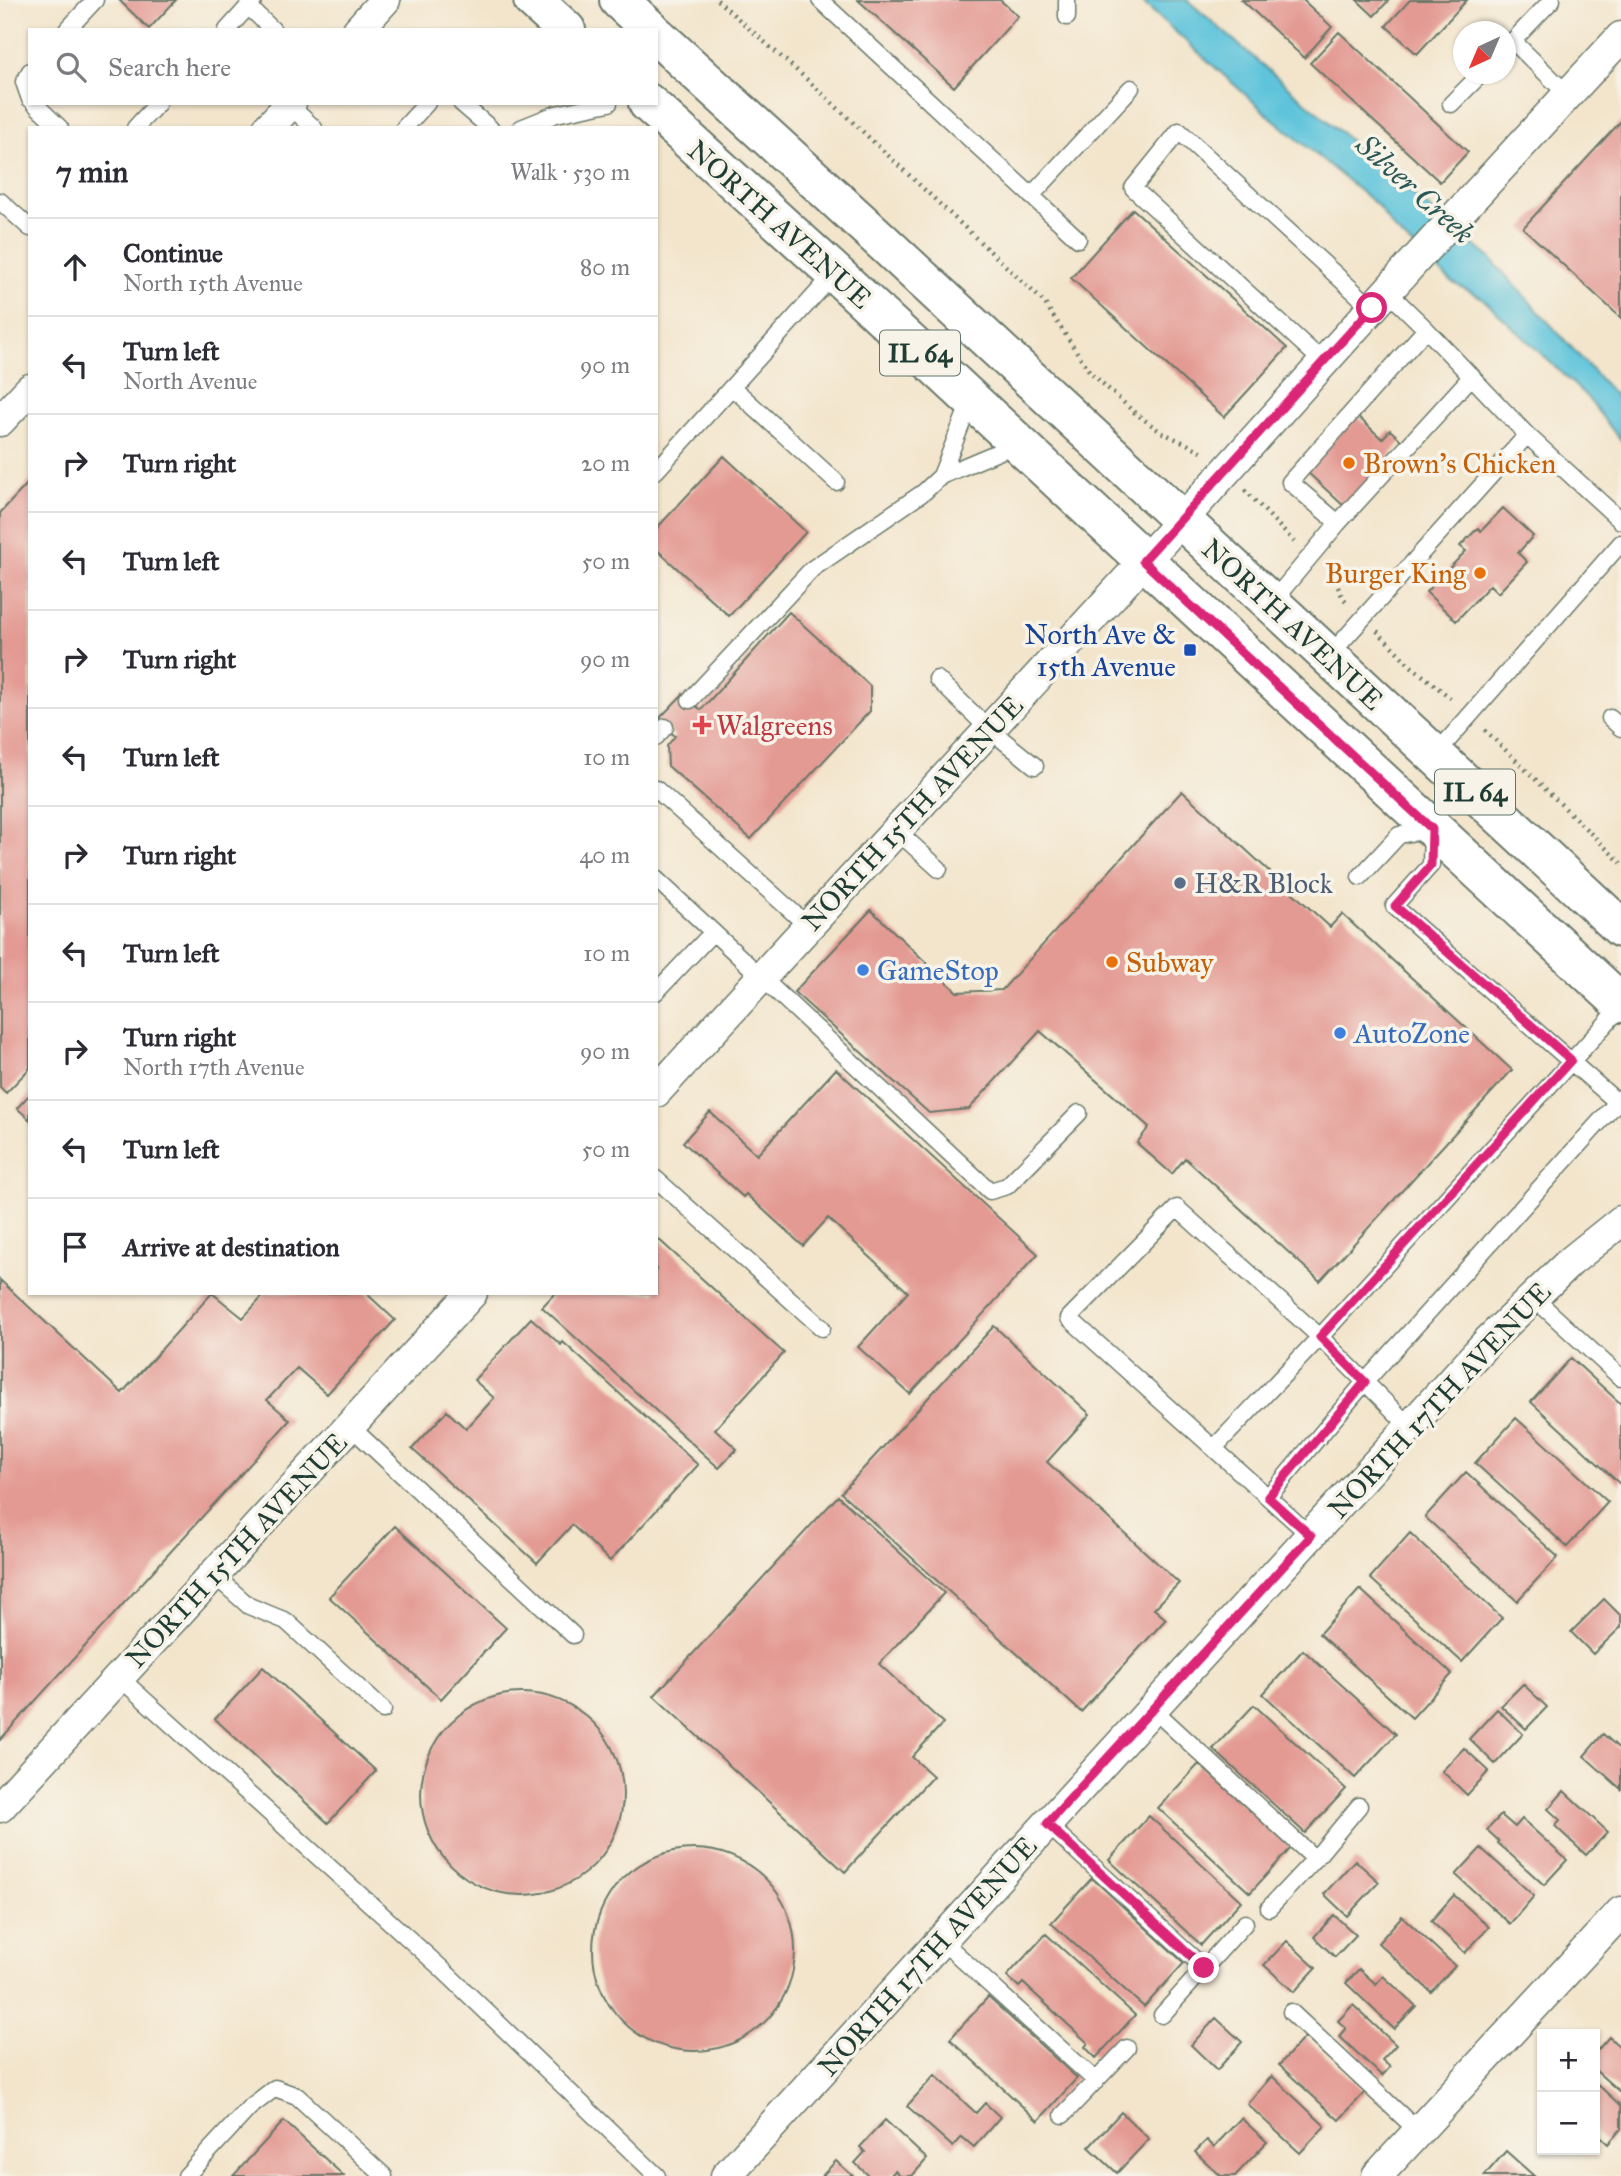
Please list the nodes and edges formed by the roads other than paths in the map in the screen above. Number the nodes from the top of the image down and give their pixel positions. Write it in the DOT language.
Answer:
graph roads {
  1 [pos="94,0"];
  2 [pos="385,0"];
  3 [pos="533,0"];
  4 [pos="618,0"];
  5 [pos="820,0"];
  6 [pos="1067,0"];
  7 [pos="1552,0"];
  8 [pos="252,3"];
  9 [pos="1067,17"];
  10 [pos="69,28"];
  11 [pos="229,28"];
  12 [pos="272,28"];
  13 [pos="360,28"];
  14 [pos="564,28"];
  15 [pos="649,28"];
  16 [pos="658,36"];
  17 [pos="1621,37"];
  18 [pos="1516,38"];
  19 [pos="1516,51"];
  20 [pos="28,75"];
  21 [pos="1471,84"];
  22 [pos="1131,88"];
  23 [pos="28,93"];
  24 [pos="1567,95"];
  25 [pos="1451,104"];
  26 [pos="36,105"];
  27 [pos="156,105"];
  28 [pos="289,105"];
  29 [pos="291,105"];
  30 [pos="426,105"];
  31 [pos="463,105"];
  32 [pos="592,105"];
  33 [pos="650,105"];
  34 [pos="557,109"];
  35 [pos="59,126"];
  36 [pos="137,126"];
  37 [pos="270,126"];
  38 [pos="312,126"];
  39 [pos="406,126"];
  40 [pos="488,126"];
  41 [pos="525,126"];
  42 [pos="1031,196"];
  43 [pos="0,201"];
  44 [pos="28,226"];
  45 [pos="1078,239"];
  46 [pos="835,273"];
  47 [pos="1380,300"];
  48 [pos="1426,329"];
  49 [pos="1324,362"];
  50 [pos="1472,376"];
  51 [pos="732,387"];
  52 [pos="28,391"];
  53 [pos="971,400"];
  54 [pos="0,421"];
  55 [pos="1527,435"];
  56 [pos="1018,444"];
  57 [pos="658,469"];
  58 [pos="941,476"];
  59 [pos="836,482"];
  60 [pos="1182,520"];
  61 [pos="1621,521"];
  62 [pos="1338,523"];
  63 [pos="1621,543"];
  64 [pos="1143,561"];
  65 [pos="1271,603"];
  66 [pos="1329,656"];
  67 [pos="937,679"];
  68 [pos="690,700"];
  69 [pos="989,729"];
  70 [pos="1434,755"];
  71 [pos="1035,766"];
  72 [pos="658,791"];
  73 [pos="1432,829"];
  74 [pos="896,830"];
  75 [pos="939,869"];
  76 [pos="1360,877"];
  77 [pos="658,881"];
  78 [pos="808,926"];
  79 [pos="1621,928"];
  80 [pos="713,933"];
  81 [pos="761,978"];
  82 [pos="658,990"];
  83 [pos="1621,1005"];
  84 [pos="1571,1060"];
  85 [pos="658,1090"];
  86 [pos="1619,1100"];
  87 [pos="1079,1113"];
  88 [pos="658,1181"];
  89 [pos="1621,1221"];
  90 [pos="470,1295"];
  91 [pos="1533,1297"];
  92 [pos="822,1328"];
  93 [pos="1320,1337"];
  94 [pos="1621,1378"];
  95 [pos="1365,1382"];
  96 [pos="350,1426"];
  97 [pos="1410,1427"];
  98 [pos="1214,1448"];
  99 [pos="1268,1497"];
  100 [pos="1311,1536"];
  101 [pos="214,1574"];
  102 [pos="573,1635"];
  103 [pos="119,1677"];
  104 [pos="1153,1709"];
  105 [pos="383,1710"];
  106 [pos="1359,1806"];
  107 [pos="0,1807"];
  108 [pos="1047,1824"];
  109 [pos="1315,1859"];
  110 [pos="1269,1908"];
  111 [pos="1621,1912"];
  112 [pos="1245,1923"];
  113 [pos="941,1940"];
  114 [pos="1204,1968"];
  115 [pos="1290,2012"];
  116 [pos="1162,2015"];
  117 [pos="1127,2048"];
  118 [pos="1096,2081"];
  119 [pos="1063,2115"];
  120 [pos="1418,2132"];
  121 [pos="186,2176"];
  122 [pos="384,2176"];
  123 [pos="657,2176"];
  124 [pos="726,2176"];
  125 [pos="1377,2176"];
  1 -- 10 [label="lane"];
  2 -- 13 [label="street"];
  3 -- 14 [label="main road"];
  4 -- 15 [label="main road"];
  5 -- 42 [label="lane"];
  6 -- 9 [label="lane"];
  7 -- 18 [label="lane"];
  8 -- 11 [label="lane"];
  8 -- 12 [label="lane"];
  16 -- 60 [label="main road, NORTH AVENUE / IL 64"];
  17 -- 24 [label="street, NORTH 15TH AVENUE"];
  19 -- 24 [label="lane"];
  20 -- 23 [label="lane"];
  21 -- 25 [label="lane"];
  22 -- 42 [label="lane"];
  24 -- 47 [label="street, NORTH 15TH AVENUE"];
  26 -- 35 [label="lane"];
  27 -- 36 [label="lane"];
  28 -- 37 [label="street"];
  29 -- 38 [label="lane"];
  30 -- 39 [label="lane"];
  31 -- 40 [label="lane"];
  32 -- 34 [label="lane"];
  33 -- 46 [label="main road, NORTH AVENUE / IL 64"];
  34 -- 41 [label="lane"];
  42 -- 45 [label="lane"];
  43 -- 44 [label="lane"];
  46 -- 51 [label="lane"];
  46 -- 53 [label="main road, NORTH AVENUE / IL 64"];
  47 -- 48 [label="lane"];
  47 -- 49 [label="street, NORTH 15TH AVENUE"];
  47 -- 49 [label="lane"];
  48 -- 50 [label="lane"];
  48 -- 62 [label="lane"];
  49 -- 60 [label="street, NORTH 15TH AVENUE"];
  50 -- 55 [label="lane"];
  50 -- 62 [label="lane"];
  51 -- 57 [label="lane"];
  51 -- 59 [label="lane"];
  52 -- 54 [label="street"];
  53 -- 56 [label="main road, NORTH AVENUE / IL 64"];
  53 -- 58 [label="lane"];
  55 -- 61 [label="lane"];
  55 -- 66 [label="lane"];
  56 -- 58 [label="lane"];
  56 -- 64 [label="main road, NORTH AVENUE / IL 64"];
  58 -- 68 [label="lane"];
  60 -- 64 [label="street, NORTH 15TH AVENUE"];
  60 -- 65 [label="main road, NORTH AVENUE / IL 64"];
  62 -- 65 [label="lane"];
  63 -- 70 [label="lane"];
  64 -- 69 [label="street, NORTH 15TH AVENUE"];
  64 -- 73 [label="main road, NORTH AVENUE / IL 64"];
  65 -- 66 [label="main road, NORTH AVENUE / IL 64"];
  66 -- 70 [label="main road, NORTH AVENUE / IL 64"];
  67 -- 69 [label="lane"];
  69 -- 71 [label="lane"];
  69 -- 74 [label="street, NORTH 15TH AVENUE"];
  70 -- 79 [label="main road, NORTH AVENUE / IL 64"];
  72 -- 78 [label="lane"];
  73 -- 76 [label="lane"];
  73 -- 83 [label="main road, NORTH AVENUE / IL 64"];
  73 -- 84 [label="lane"];
  74 -- 75 [label="lane"];
  74 -- 78 [label="street, NORTH 15TH AVENUE"];
  77 -- 80 [label="lane"];
  78 -- 81 [label="street, NORTH 15TH AVENUE"];
  80 -- 81 [label="lane"];
  80 -- 82 [label="lane"];
  81 -- 85 [label="street, NORTH 15TH AVENUE"];
  81 -- 87 [label="lane"];
  83 -- 84 [label="lane"];
  84 -- 86 [label="lane"];
  84 -- 93 [label="lane"];
  86 -- 95 [label="lane"];
  88 -- 92 [label="lane"];
  89 -- 91 [label="street, NORTH 17TH AVENUE"];
  90 -- 96 [label="street, NORTH 15TH AVENUE"];
  91 -- 94 [label="lane"];
  91 -- 97 [label="street, NORTH 17TH AVENUE"];
  93 -- 95 [label="lane"];
  93 -- 98 [label="lane"];
  93 -- 98 [label="lane"];
  95 -- 97 [label="lane"];
  95 -- 99 [label="lane"];
  96 -- 101 [label="street, NORTH 15TH AVENUE"];
  96 -- 102 [label="lane"];
  97 -- 100 [label="street, NORTH 17TH AVENUE"];
  98 -- 99 [label="lane"];
  99 -- 100 [label="lane"];
  100 -- 104 [label="street, NORTH 17TH AVENUE"];
  101 -- 103 [label="street, NORTH 15TH AVENUE"];
  101 -- 105 [label="lane"];
  103 -- 107 [label="street, NORTH 15TH AVENUE"];
  103 -- 123 [label="lane"];
  104 -- 108 [label="street, NORTH 17TH AVENUE"];
  104 -- 109 [label="lane"];
  106 -- 109 [label="lane"];
  108 -- 113 [label="street, NORTH 17TH AVENUE"];
  108 -- 114 [label="lane"];
  109 -- 110 [label="lane"];
  111 -- 120 [label="street"];
  112 -- 114 [label="lane"];
  113 -- 118 [label="lane"];
  113 -- 124 [label="street, NORTH 17TH AVENUE"];
  114 -- 116 [label="lane"];
  115 -- 120 [label="lane"];
  117 -- 118 [label="lane"];
  118 -- 119 [label="lane"];
  120 -- 125 [label="street"];
  121 -- 122 [label="lane"];
}
